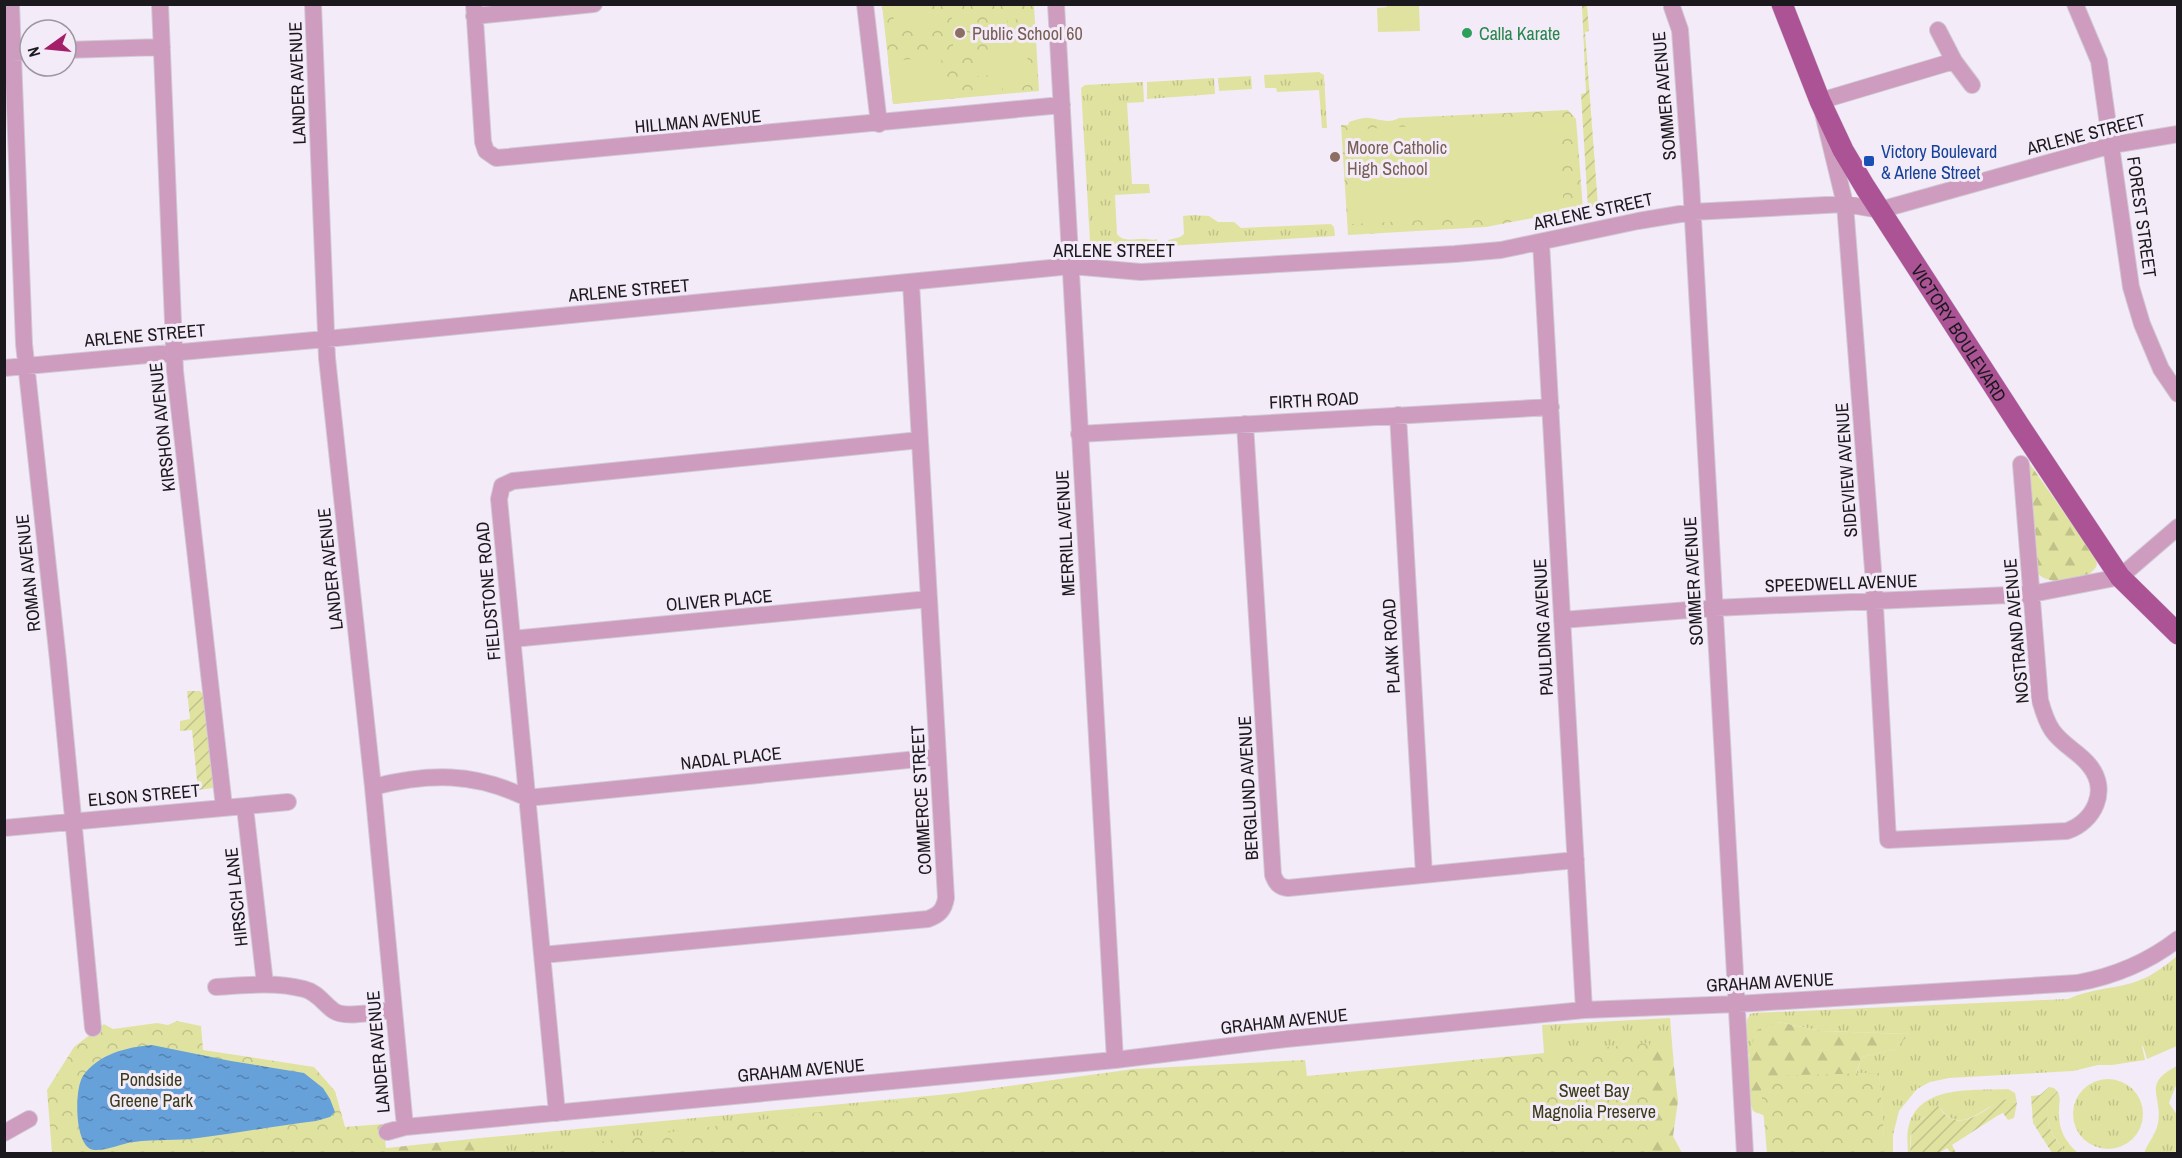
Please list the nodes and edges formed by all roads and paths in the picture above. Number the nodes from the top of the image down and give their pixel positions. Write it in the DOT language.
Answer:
graph roads {
  1 [pos="11,4"];
  2 [pos="160,4"];
  3 [pos="313,4"];
  4 [pos="594,4"];
  5 [pos="865,4"];
  6 [pos="1056,4"];
  7 [pos="2075,4"];
  8 [pos="1785,5"];
  9 [pos="1672,7"];
  10 [pos="474,10"];
  11 [pos="1938,30"];
  12 [pos="162,47"];
  13 [pos="78,50"];
  14 [pos="16,52"];
  15 [pos="1954,61"];
  16 [pos="1972,85"];
  17 [pos="1820,101"];
  18 [pos="1062,105"];
  19 [pos="879,124"];
  20 [pos="2178,134"];
  21 [pos="2112,145"];
  22 [pos="1845,204"];
  23 [pos="1880,210"];
  24 [pos="1692,212"];
  25 [pos="1541,242"];
  26 [pos="1071,266"];
  27 [pos="910,283"];
  28 [pos="326,339"];
  29 [pos="174,352"];
  30 [pos="26,366"];
  31 [pos="4,368"];
  32 [pos="2178,394"];
  33 [pos="1551,407"];
  34 [pos="1398,415"];
  35 [pos="1245,424"];
  36 [pos="1079,434"];
  37 [pos="920,440"];
  38 [pos="2021,464"];
  39 [pos="2178,526"];
  40 [pos="2120,577"];
  41 [pos="2032,594"];
  42 [pos="929,599"];
  43 [pos="1875,602"];
  44 [pos="1714,608"];
  45 [pos="1562,620"];
  46 [pos="2178,634"];
  47 [pos="512,639"];
  48 [pos="938,757"];
  49 [pos="373,787"];
  50 [pos="527,798"];
  51 [pos="288,802"];
  52 [pos="224,807"];
  53 [pos="245,807"];
  54 [pos="73,821"];
  55 [pos="4,828"];
  56 [pos="1888,840"];
  57 [pos="1576,860"];
  58 [pos="1424,875"];
  59 [pos="2178,939"];
  60 [pos="542,956"];
  61 [pos="265,984"];
  62 [pos="216,987"];
  63 [pos="1737,1004"];
  64 [pos="393,1010"];
  65 [pos="1584,1010"];
  66 [pos="93,1028"];
  67 [pos="1115,1060"];
  68 [pos="557,1113"];
  69 [pos="29,1119"];
  70 [pos="405,1127"];
  71 [pos="4,1132"];
  72 [pos="387,1132"];
  73 [pos="1745,1154"];
  1 -- 14 [label="street, ROMAN AVENUE"];
  2 -- 12 [label="street, KIRSHON AVENUE"];
  3 -- 28 [label="street, LANDER AVENUE"];
  4 -- 10 [label="street"];
  5 -- 19 [label="street"];
  6 -- 18 [label="street, MERRILL AVENUE"];
  7 -- 21 [label="street, FOREST STREET"];
  8 -- 17 [label="main road, VICTORY BOULEVARD"];
  9 -- 24 [label="street, SOMMER AVENUE"];
  10 -- 19 [label="street, HILLMAN AVENUE"];
  11 -- 15 [label="street"];
  12 -- 13 [label="street"];
  12 -- 29 [label="street, KIRSHON AVENUE"];
  14 -- 30 [label="street, ROMAN AVENUE"];
  15 -- 16 [label="street"];
  15 -- 17 [label="street"];
  17 -- 22 [label="street, SIDEVIEW AVENUE"];
  17 -- 23 [label="main road, VICTORY BOULEVARD"];
  18 -- 19 [label="street, HILLMAN AVENUE"];
  18 -- 26 [label="street, MERRILL AVENUE"];
  20 -- 21 [label="street, ARLENE STREET"];
  21 -- 23 [label="street, ARLENE STREET"];
  21 -- 32 [label="street, FOREST STREET"];
  22 -- 23 [label="street, ARLENE STREET"];
  22 -- 24 [label="street, ARLENE STREET"];
  22 -- 43 [label="street, SIDEVIEW AVENUE"];
  23 -- 40 [label="main road, VICTORY BOULEVARD"];
  24 -- 25 [label="street, ARLENE STREET"];
  24 -- 44 [label="street, SOMMER AVENUE"];
  25 -- 26 [label="street, ARLENE STREET"];
  25 -- 33 [label="street, PAULDING AVENUE"];
  26 -- 27 [label="street, ARLENE STREET"];
  26 -- 36 [label="street, MERRILL AVENUE"];
  27 -- 28 [label="street, ARLENE STREET"];
  27 -- 37 [label="street, COMMERCE STREET"];
  28 -- 29 [label="street, ARLENE STREET"];
  28 -- 49 [label="street, LANDER AVENUE"];
  29 -- 30 [label="street, ARLENE STREET"];
  29 -- 52 [label="street, KIRSHON AVENUE"];
  30 -- 31 [label="street, ARLENE STREET"];
  30 -- 54 [label="street, ROMAN AVENUE"];
  33 -- 34 [label="street, FIRTH ROAD"];
  33 -- 45 [label="street, PAULDING AVENUE"];
  34 -- 35 [label="street, FIRTH ROAD"];
  34 -- 58 [label="street, PLANK ROAD"];
  35 -- 36 [label="street, FIRTH ROAD"];
  35 -- 58 [label="street, BERGLUND AVENUE"];
  36 -- 67 [label="street, MERRILL AVENUE"];
  37 -- 42 [label="street, COMMERCE STREET"];
  37 -- 47 [label="street, FIELDSTONE ROAD"];
  38 -- 41 [label="street, NOSTRAND AVENUE"];
  39 -- 40 [label="street"];
  40 -- 41 [label="street, SPEEDWELL AVENUE"];
  40 -- 46 [label="main road, VICTORY BOULEVARD"];
  41 -- 43 [label="street, SPEEDWELL AVENUE"];
  41 -- 56 [label="street, NOSTRAND AVENUE"];
  42 -- 47 [label="street, OLIVER PLACE"];
  42 -- 48 [label="street, COMMERCE STREET"];
  43 -- 44 [label="street, SPEEDWELL AVENUE"];
  43 -- 56 [label="street, SIDEVIEW AVENUE"];
  44 -- 45 [label="street, SPEEDWELL AVENUE"];
  44 -- 63 [label="street, SOMMER AVENUE"];
  45 -- 57 [label="street, PAULDING AVENUE"];
  47 -- 50 [label="street, FIELDSTONE ROAD"];
  48 -- 50 [label="street, NADAL PLACE"];
  48 -- 60 [label="street, COMMERCE STREET"];
  49 -- 50 [label="street"];
  49 -- 64 [label="street, LANDER AVENUE"];
  50 -- 60 [label="street, FIELDSTONE ROAD"];
  51 -- 53 [label="street, ELSON STREET"];
  52 -- 53 [label="street, ELSON STREET"];
  52 -- 54 [label="street, ELSON STREET"];
  53 -- 61 [label="street, HIRSCH LANE"];
  54 -- 55 [label="street, ELSON STREET"];
  54 -- 66 [label="street, ROMAN AVENUE"];
  57 -- 58 [label="street, BERGLUND AVENUE"];
  57 -- 65 [label="street, PAULDING AVENUE"];
  59 -- 63 [label="street, GRAHAM AVENUE"];
  60 -- 68 [label="street, FIELDSTONE ROAD"];
  61 -- 62 [label="street"];
  61 -- 64 [label="street"];
  63 -- 65 [label="street, GRAHAM AVENUE"];
  63 -- 73 [label="street, SOMMER AVENUE"];
  64 -- 70 [label="street, LANDER AVENUE"];
  65 -- 67 [label="street, GRAHAM AVENUE"];
  67 -- 68 [label="street, GRAHAM AVENUE"];
  68 -- 70 [label="street, GRAHAM AVENUE"];
  69 -- 71 [label="street"];
  70 -- 72 [label="street, GRAHAM AVENUE"];
}
